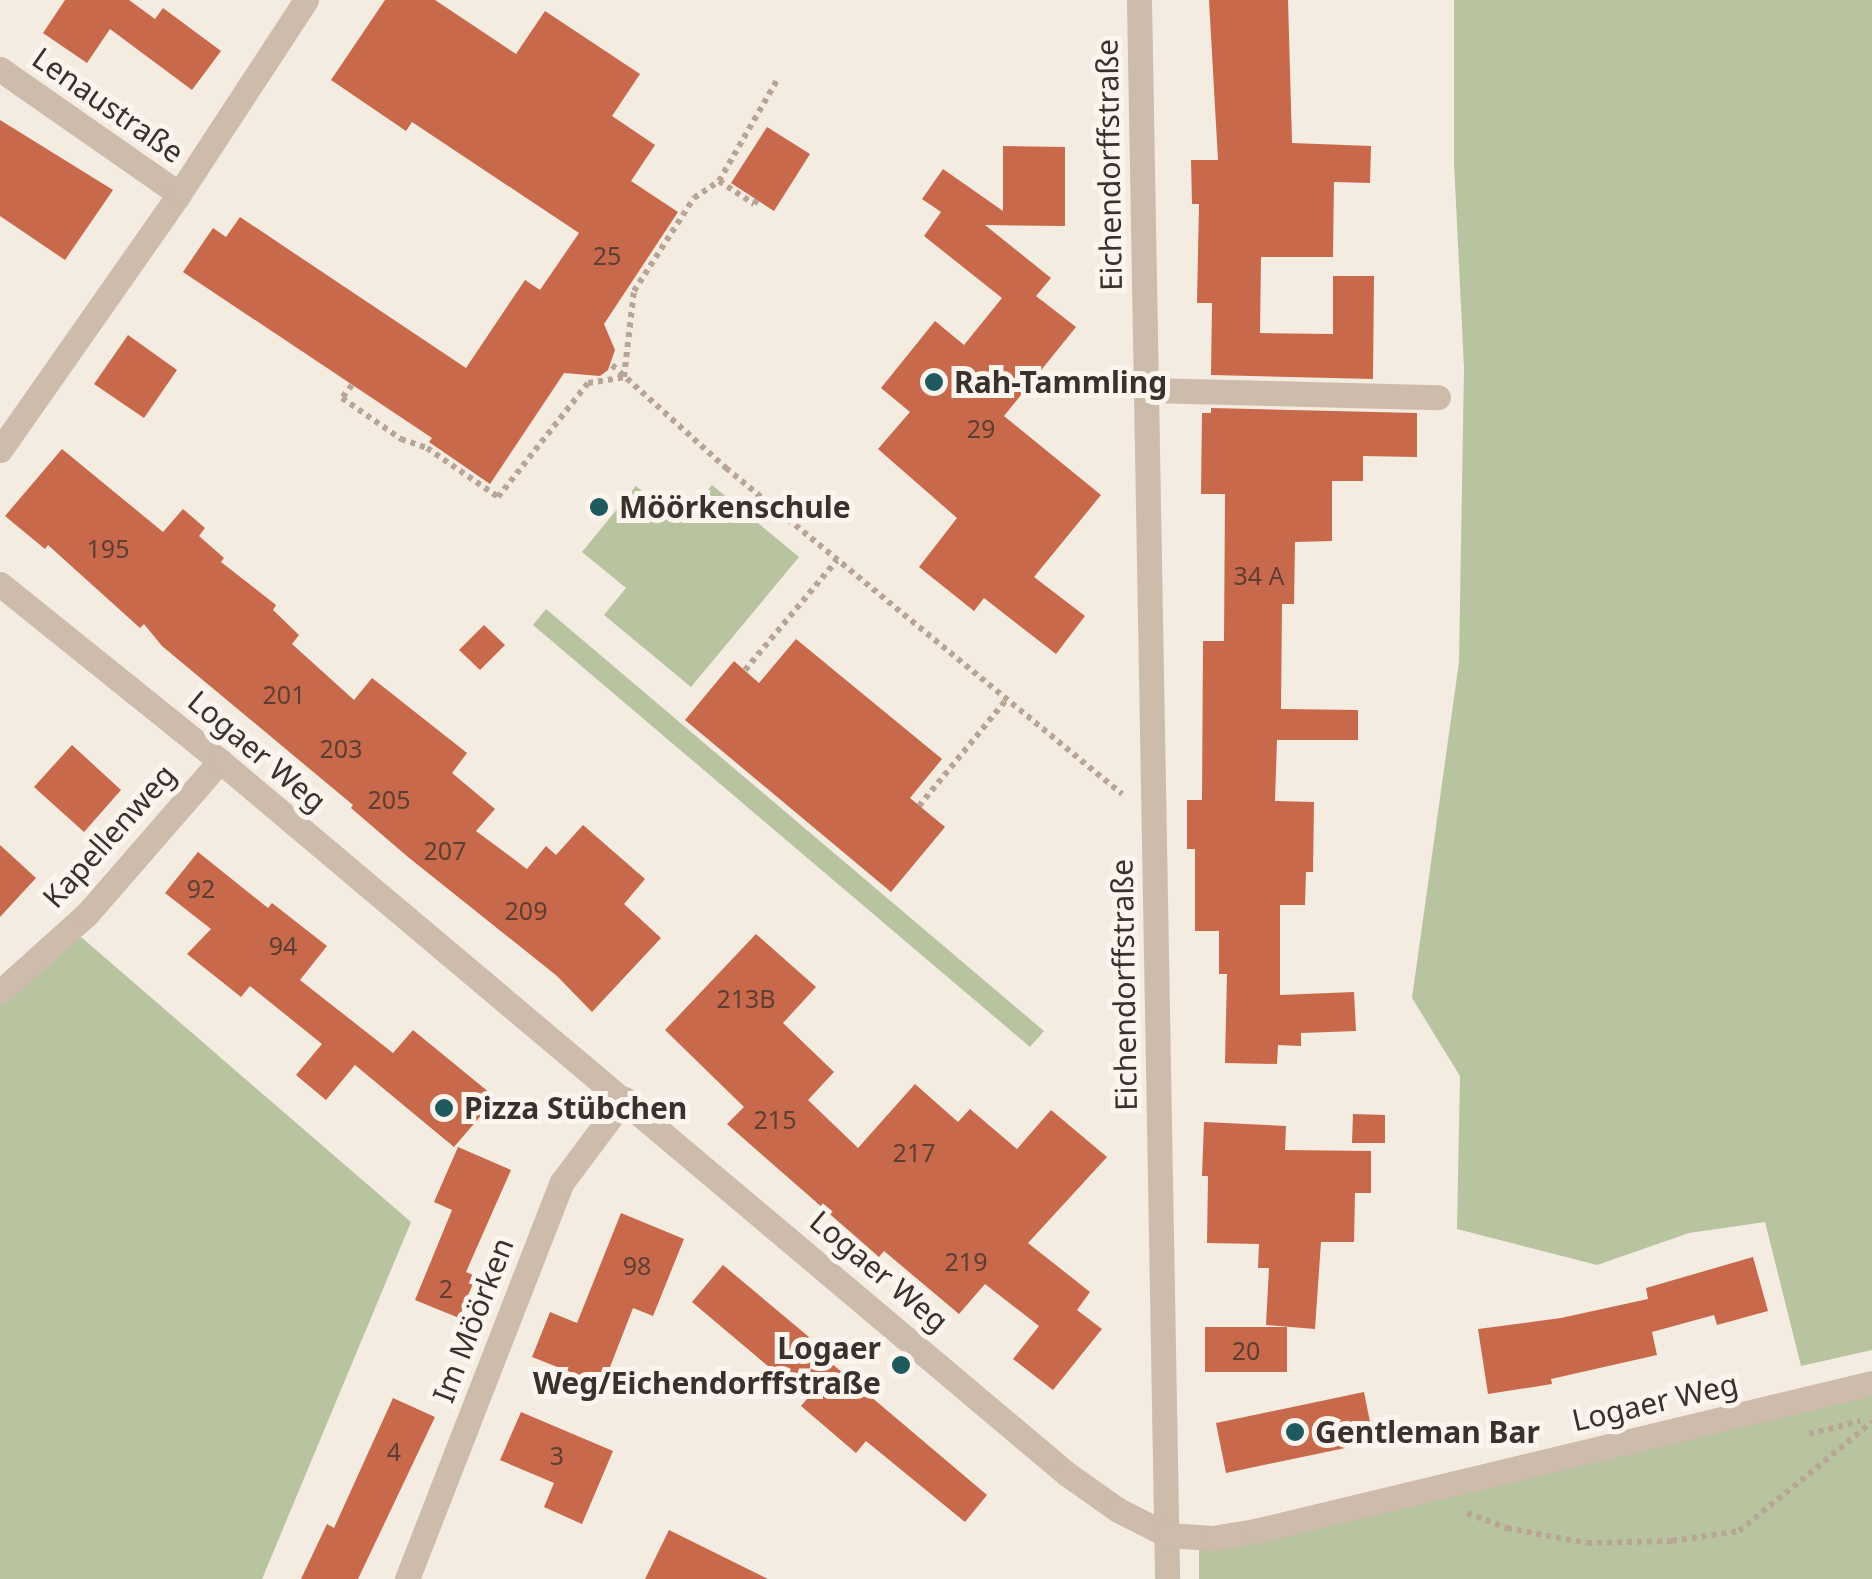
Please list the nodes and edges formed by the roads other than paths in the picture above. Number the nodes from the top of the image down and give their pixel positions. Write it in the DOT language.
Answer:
graph roads {
  1 [pos="306,0"];
  2 [pos="1139,0"];
  3 [pos="0,69"];
  4 [pos="179,194"];
  5 [pos="1146,390"];
  6 [pos="1438,397"];
  7 [pos="0,450"];
  8 [pos="0,584"];
  9 [pos="220,761"];
  10 [pos="0,992"];
  11 [pos="624,1099"];
  12 [pos="1872,1384"];
  13 [pos="1167,1535"];
  14 [pos="407,1579"];
  15 [pos="1168,1579"];
  1 -- 4 [label="street, Lenaustraße"];
  2 -- 5 [label="street, Eichendorffstraße"];
  3 -- 4 [label="street, Lenaustraße"];
  4 -- 7 [label="street, Lenaustraße"];
  5 -- 6 [label="street"];
  5 -- 13 [label="street, Eichendorffstraße"];
  8 -- 9 [label="street, Logaer Weg"];
  9 -- 10 [label="street, Kapellenweg"];
  9 -- 11 [label="street, Logaer Weg"];
  11 -- 13 [label="street, Logaer Weg"];
  11 -- 14 [label="street, Im Möörken"];
  12 -- 13 [label="street, Logaer Weg"];
  13 -- 15 [label="street, Eichendorffstraße"];
}
